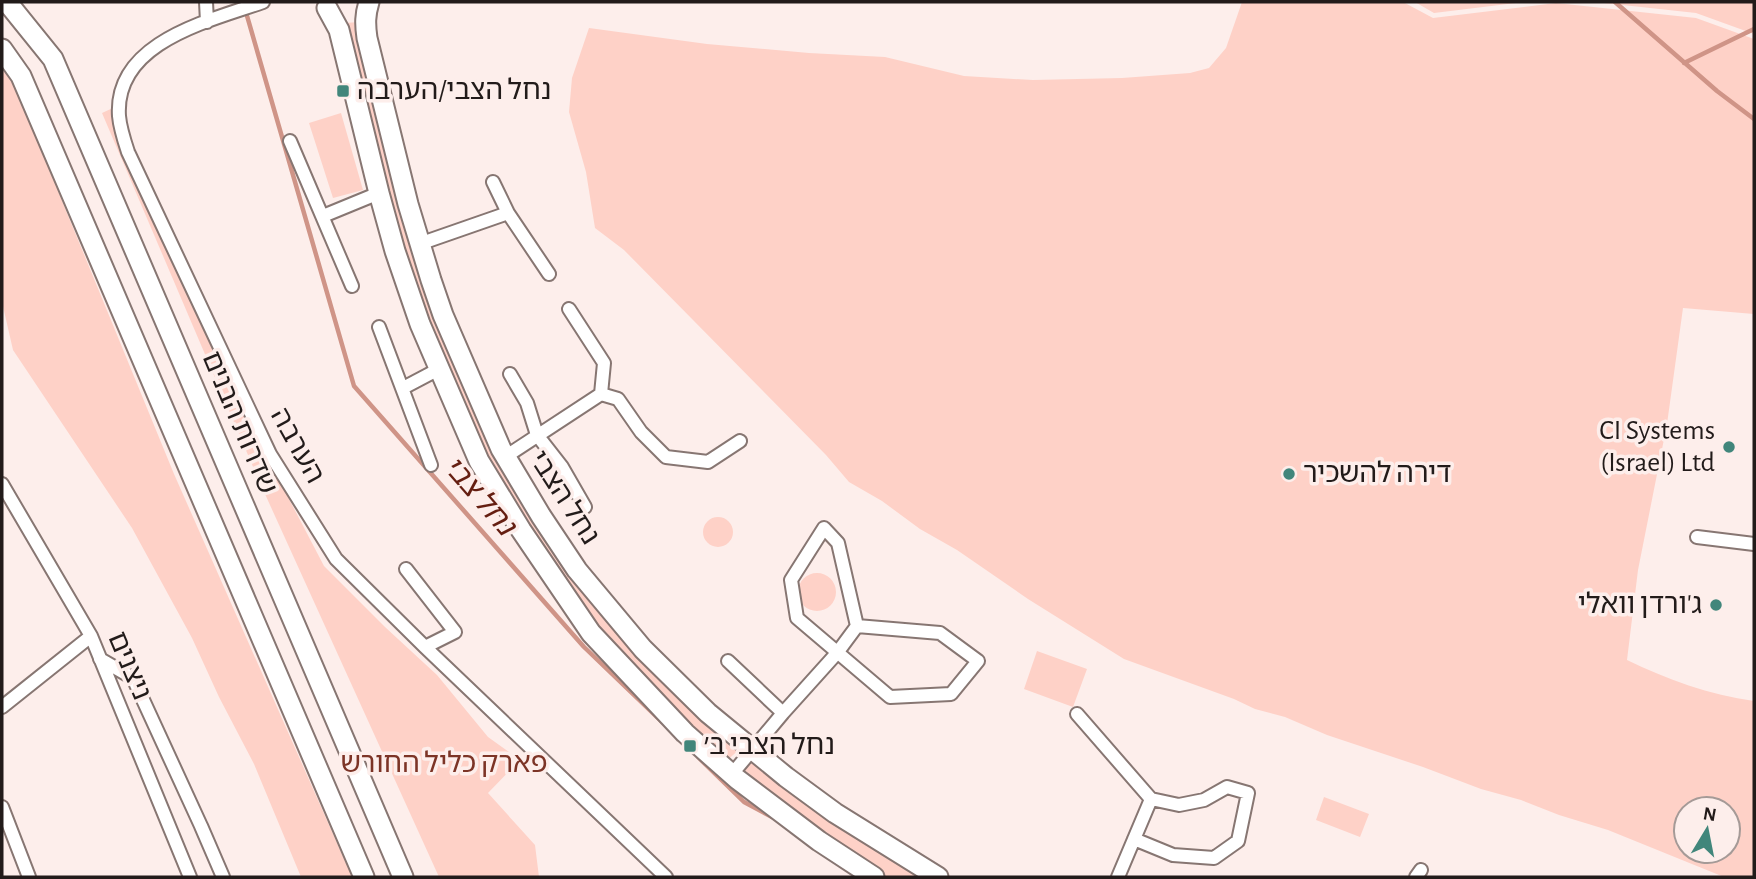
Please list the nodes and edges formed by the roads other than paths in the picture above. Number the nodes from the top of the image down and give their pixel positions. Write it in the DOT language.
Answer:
graph roads {
  1 [pos="7,2"];
  2 [pos="206,2"];
  3 [pos="263,2"];
  4 [pos="368,2"];
  5 [pos="323,5"];
  6 [pos="207,22"];
  7 [pos="2,49"];
  8 [pos="290,141"];
  9 [pos="493,181"];
  10 [pos="379,193"];
  11 [pos="508,213"];
  12 [pos="323,216"];
  13 [pos="419,244"];
  14 [pos="549,274"];
  15 [pos="352,286"];
  16 [pos="569,309"];
  17 [pos="379,327"];
  18 [pos="439,369"];
  19 [pos="510,374"];
  20 [pos="403,388"];
  21 [pos="601,394"];
  22 [pos="537,435"];
  23 [pos="740,441"];
  24 [pos="505,457"];
  25 [pos="431,465"];
  26 [pos="2,484"];
  27 [pos="585,507"];
  28 [pos="1697,537"];
  29 [pos="1754,544"];
  30 [pos="406,569"];
  31 [pos="857,626"];
  32 [pos="91,636"];
  33 [pos="425,647"];
  34 [pos="837,653"];
  35 [pos="100,659"];
  36 [pos="728,661"];
  37 [pos="2,708"];
  38 [pos="783,713"];
  39 [pos="1077,714"];
  40 [pos="752,750"];
  41 [pos="732,774"];
  42 [pos="1151,799"];
  43 [pos="2,807"];
  44 [pos="1134,839"];
  45 [pos="29,877"];
  46 [pos="190,877"];
  47 [pos="223,877"];
  48 [pos="363,877"];
  49 [pos="403,877"];
  50 [pos="666,877"];
  51 [pos="874,877"];
  52 [pos="939,877"];
  53 [pos="1118,877"];
  54 [pos="1416,877"];
  55 [pos="1424,877"];
  1 -- 49 [label="street, שדרות הבנים"];
  2 -- 6 [label="street"];
  3 -- 6 [label="street, הערבה"];
  4 -- 5 [label="street"];
  4 -- 13 [label="street, נחל הצבי"];
  5 -- 10 [label="street, נחל הצבי"];
  6 -- 33 [label="street, הערבה"];
  7 -- 48 [label="street"];
  8 -- 12 [label="street"];
  9 -- 11 [label="street"];
  10 -- 12 [label="street"];
  10 -- 18 [label="street, נחל הצבי"];
  11 -- 13 [label="street"];
  11 -- 14 [label="street"];
  12 -- 15 [label="street"];
  13 -- 24 [label="street, נחל הצבי"];
  16 -- 21 [label="street"];
  17 -- 20 [label="street"];
  18 -- 20 [label="street"];
  18 -- 41 [label="street, נחל הצבי"];
  19 -- 22 [label="street"];
  20 -- 25 [label="street"];
  21 -- 22 [label="street"];
  21 -- 23 [label="street"];
  22 -- 24 [label="street"];
  22 -- 27 [label="street"];
  24 -- 40 [label="street, נחל הצבי"];
  26 -- 32 [label="street, ניצנים"];
  28 -- 29 [label="street"];
  30 -- 33 [label="street"];
  31 -- 34 [label="street"];
  31 -- 34 [label="street"];
  31 -- 34 [label="street"];
  32 -- 35 [label="street, ניצנים"];
  32 -- 37 [label="street"];
  33 -- 50 [label="street, הערבה"];
  34 -- 38 [label="street"];
  35 -- 46 [label="street, ניצנים"];
  35 -- 47 [label="street"];
  36 -- 38 [label="street"];
  38 -- 40 [label="street"];
  39 -- 42 [label="street"];
  40 -- 41 [label="street"];
  40 -- 52 [label="street, נחל הצבי"];
  41 -- 51 [label="street, נחל הצבי"];
  42 -- 44 [label="street"];
  42 -- 44 [label="street"];
  43 -- 45 [label="street"];
  44 -- 53 [label="street"];
  54 -- 55 [label="street"];
}
